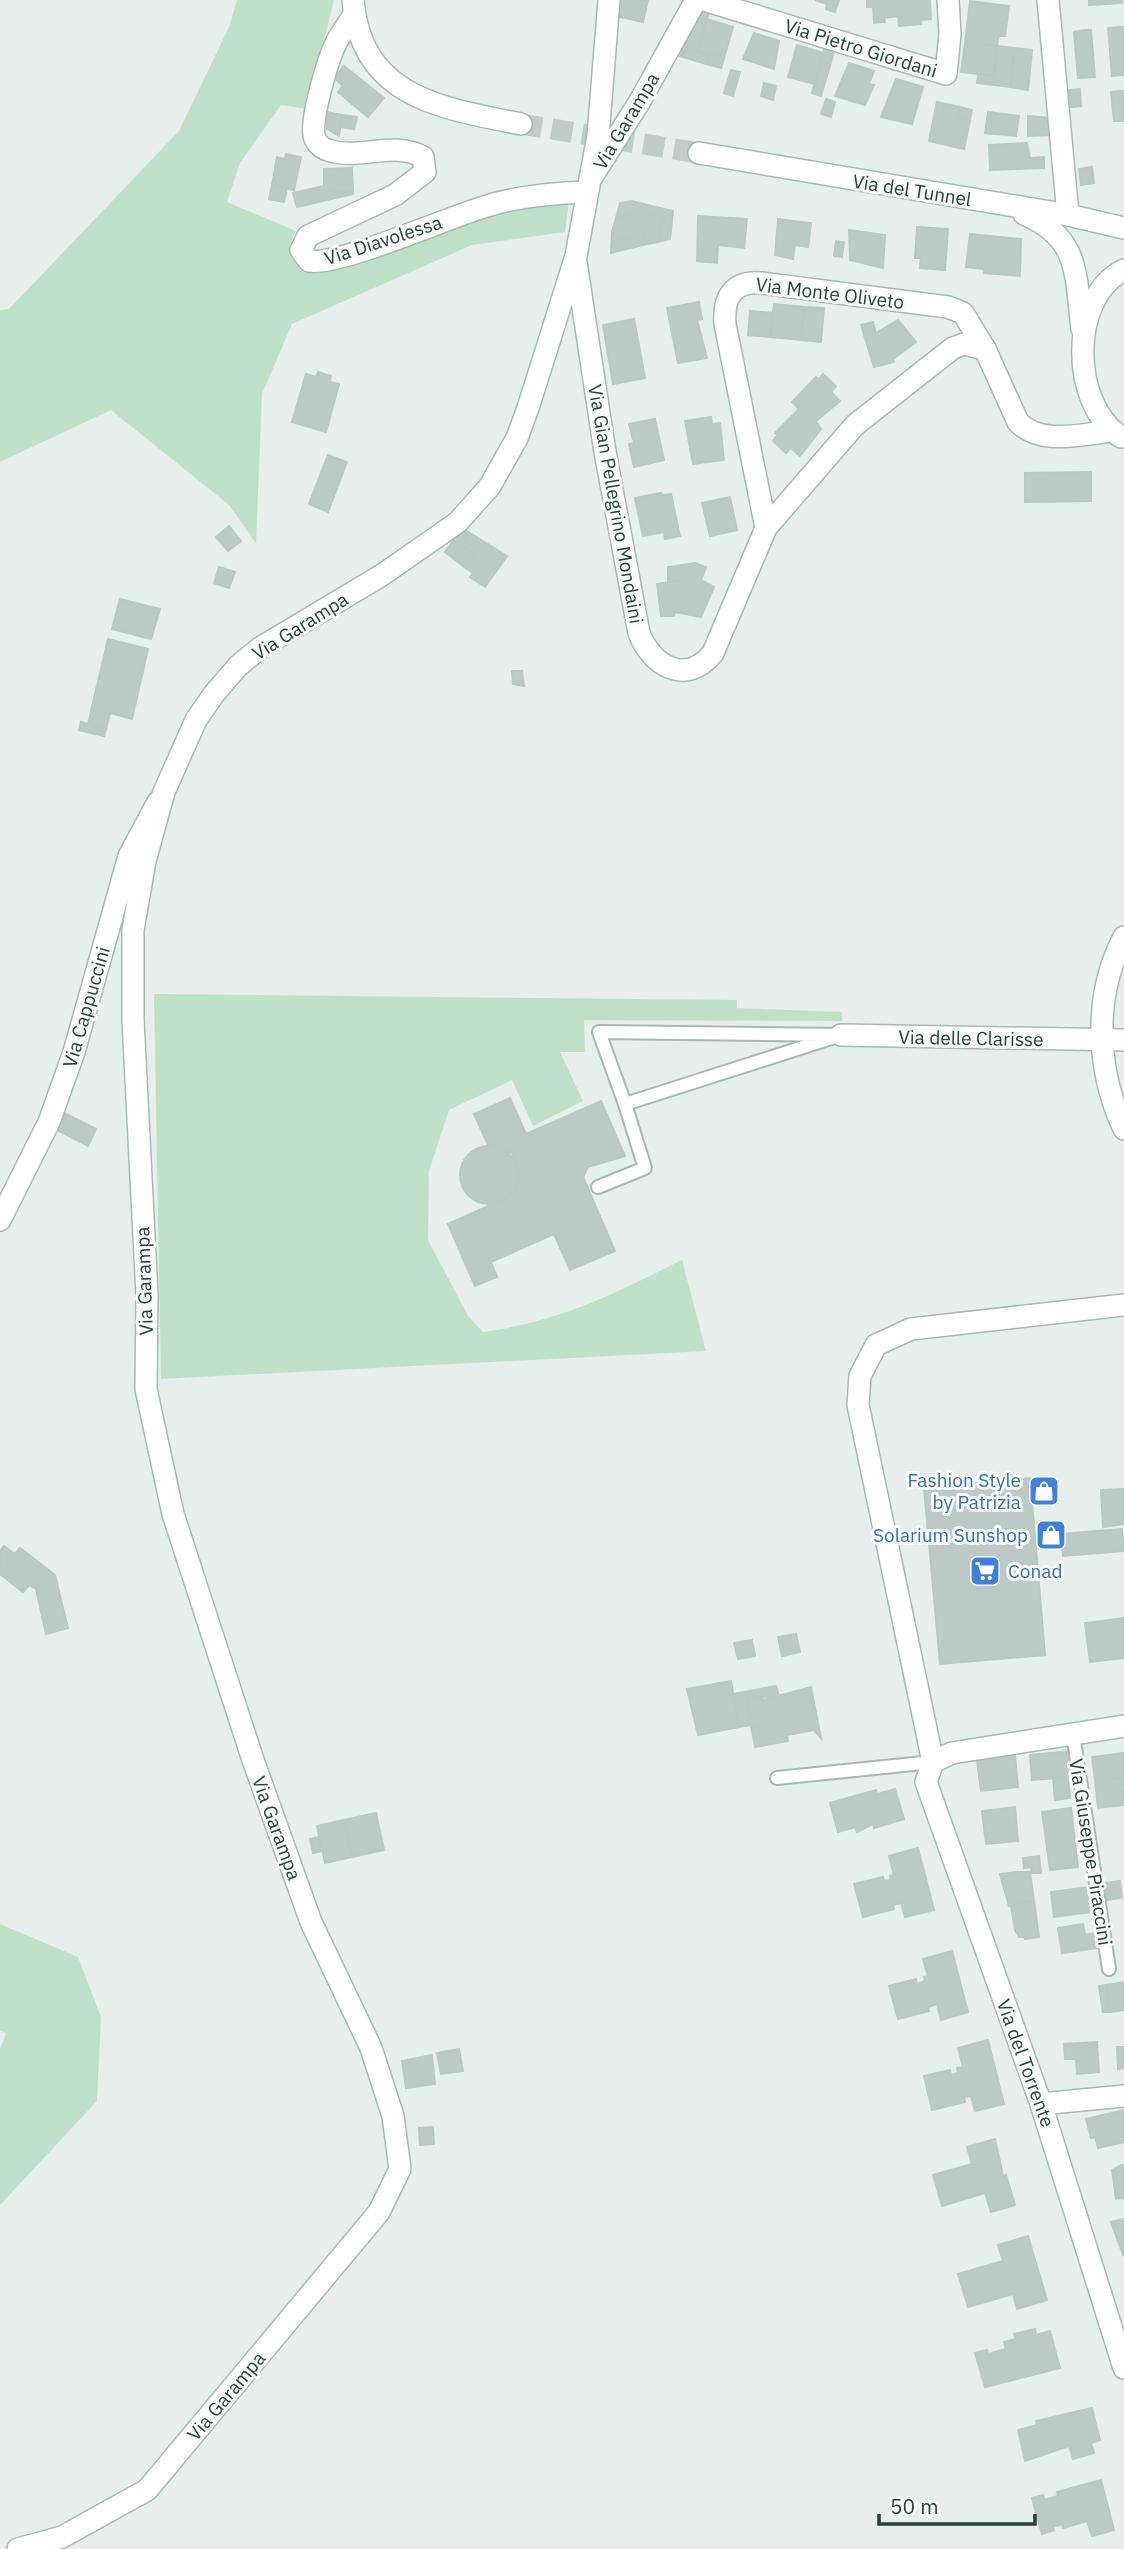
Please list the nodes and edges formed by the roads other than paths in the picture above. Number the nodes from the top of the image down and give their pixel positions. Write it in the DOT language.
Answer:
graph roads {
  1 [pos="608,0"];
  2 [pos="696,0"];
  3 [pos="704,0"];
  4 [pos="948,0"];
  5 [pos="1048,0"];
  6 [pos="354,7"];
  7 [pos="521,124"];
  8 [pos="699,153"];
  9 [pos="589,186"];
  10 [pos="1002,205"];
  11 [pos="1068,215"];
  12 [pos="1124,228"];
  13 [pos="576,256"];
  14 [pos="1124,262"];
  15 [pos="1124,270"];
  16 [pos="1102,287"];
  17 [pos="1083,338"];
  18 [pos="985,349"];
  19 [pos="1118,435"];
  20 [pos="766,528"];
  21 [pos="164,792"];
  22 [pos="1124,937"];
  23 [pos="841,1035"];
  24 [pos="1101,1039"];
  25 [pos="1124,1040"];
  26 [pos="625,1104"];
  27 [pos="1124,1129"];
  28 [pos="597,1187"];
  29 [pos="0,1220"];
  30 [pos="1124,1306"];
  31 [pos="1124,1726"];
  32 [pos="1073,1734"];
  33 [pos="933,1762"];
  34 [pos="777,1778"];
  35 [pos="1109,1969"];
  36 [pos="1124,2096"];
  37 [pos="1041,2104"];
  38 [pos="1119,2332"];
  39 [pos="1124,2368"];
  40 [pos="18,2549"];
  1 -- 9 [label="street"];
  2 -- 9 [label="street, Via Garampa"];
  3 -- 4 [label="street, Via Pietro Giordani"];
  5 -- 11 [label="street"];
  6 -- 7 [label="street"];
  6 -- 9 [label="street, Via Diavolessa"];
  8 -- 10 [label="street, Via del Tunnel"];
  9 -- 13 [label="street, Via Garampa"];
  10 -- 11 [label="street, Via del Tunnel"];
  10 -- 17 [label="street"];
  11 -- 12 [label="street, Via del Tunnel"];
  13 -- 20 [label="street, Via Gian Pellegrino Mondaini"];
  13 -- 21 [label="street, Via Garampa"];
  14 -- 16 [label="street"];
  15 -- 16 [label="street"];
  16 -- 17 [label="street"];
  17 -- 19 [label="street"];
  18 -- 19 [label="street"];
  18 -- 20 [label="street, Via Gian Pellegrino Mondaini"];
  18 -- 20 [label="street, Via Monte Oliveto"];
  21 -- 29 [label="street, Via Cappuccini"];
  21 -- 40 [label="street, Via Garampa"];
  22 -- 24 [label="street"];
  23 -- 24 [label="street, Via delle Clarisse"];
  23 -- 26 [label="lane"];
  23 -- 26 [label="lane"];
  24 -- 25 [label="street, Via delle Clarisse"];
  24 -- 27 [label="street"];
  26 -- 28 [label="lane"];
  30 -- 33 [label="street, Via del Torrente"];
  31 -- 32 [label="street"];
  32 -- 33 [label="street"];
  32 -- 35 [label="lane, Via Giuseppe Piraccini"];
  33 -- 34 [label="lane"];
  33 -- 37 [label="street, Via del Torrente"];
  36 -- 37 [label="street"];
  37 -- 38 [label="street, Via del Torrente"];
  38 -- 39 [label="street, Via del Torrente"];
}
